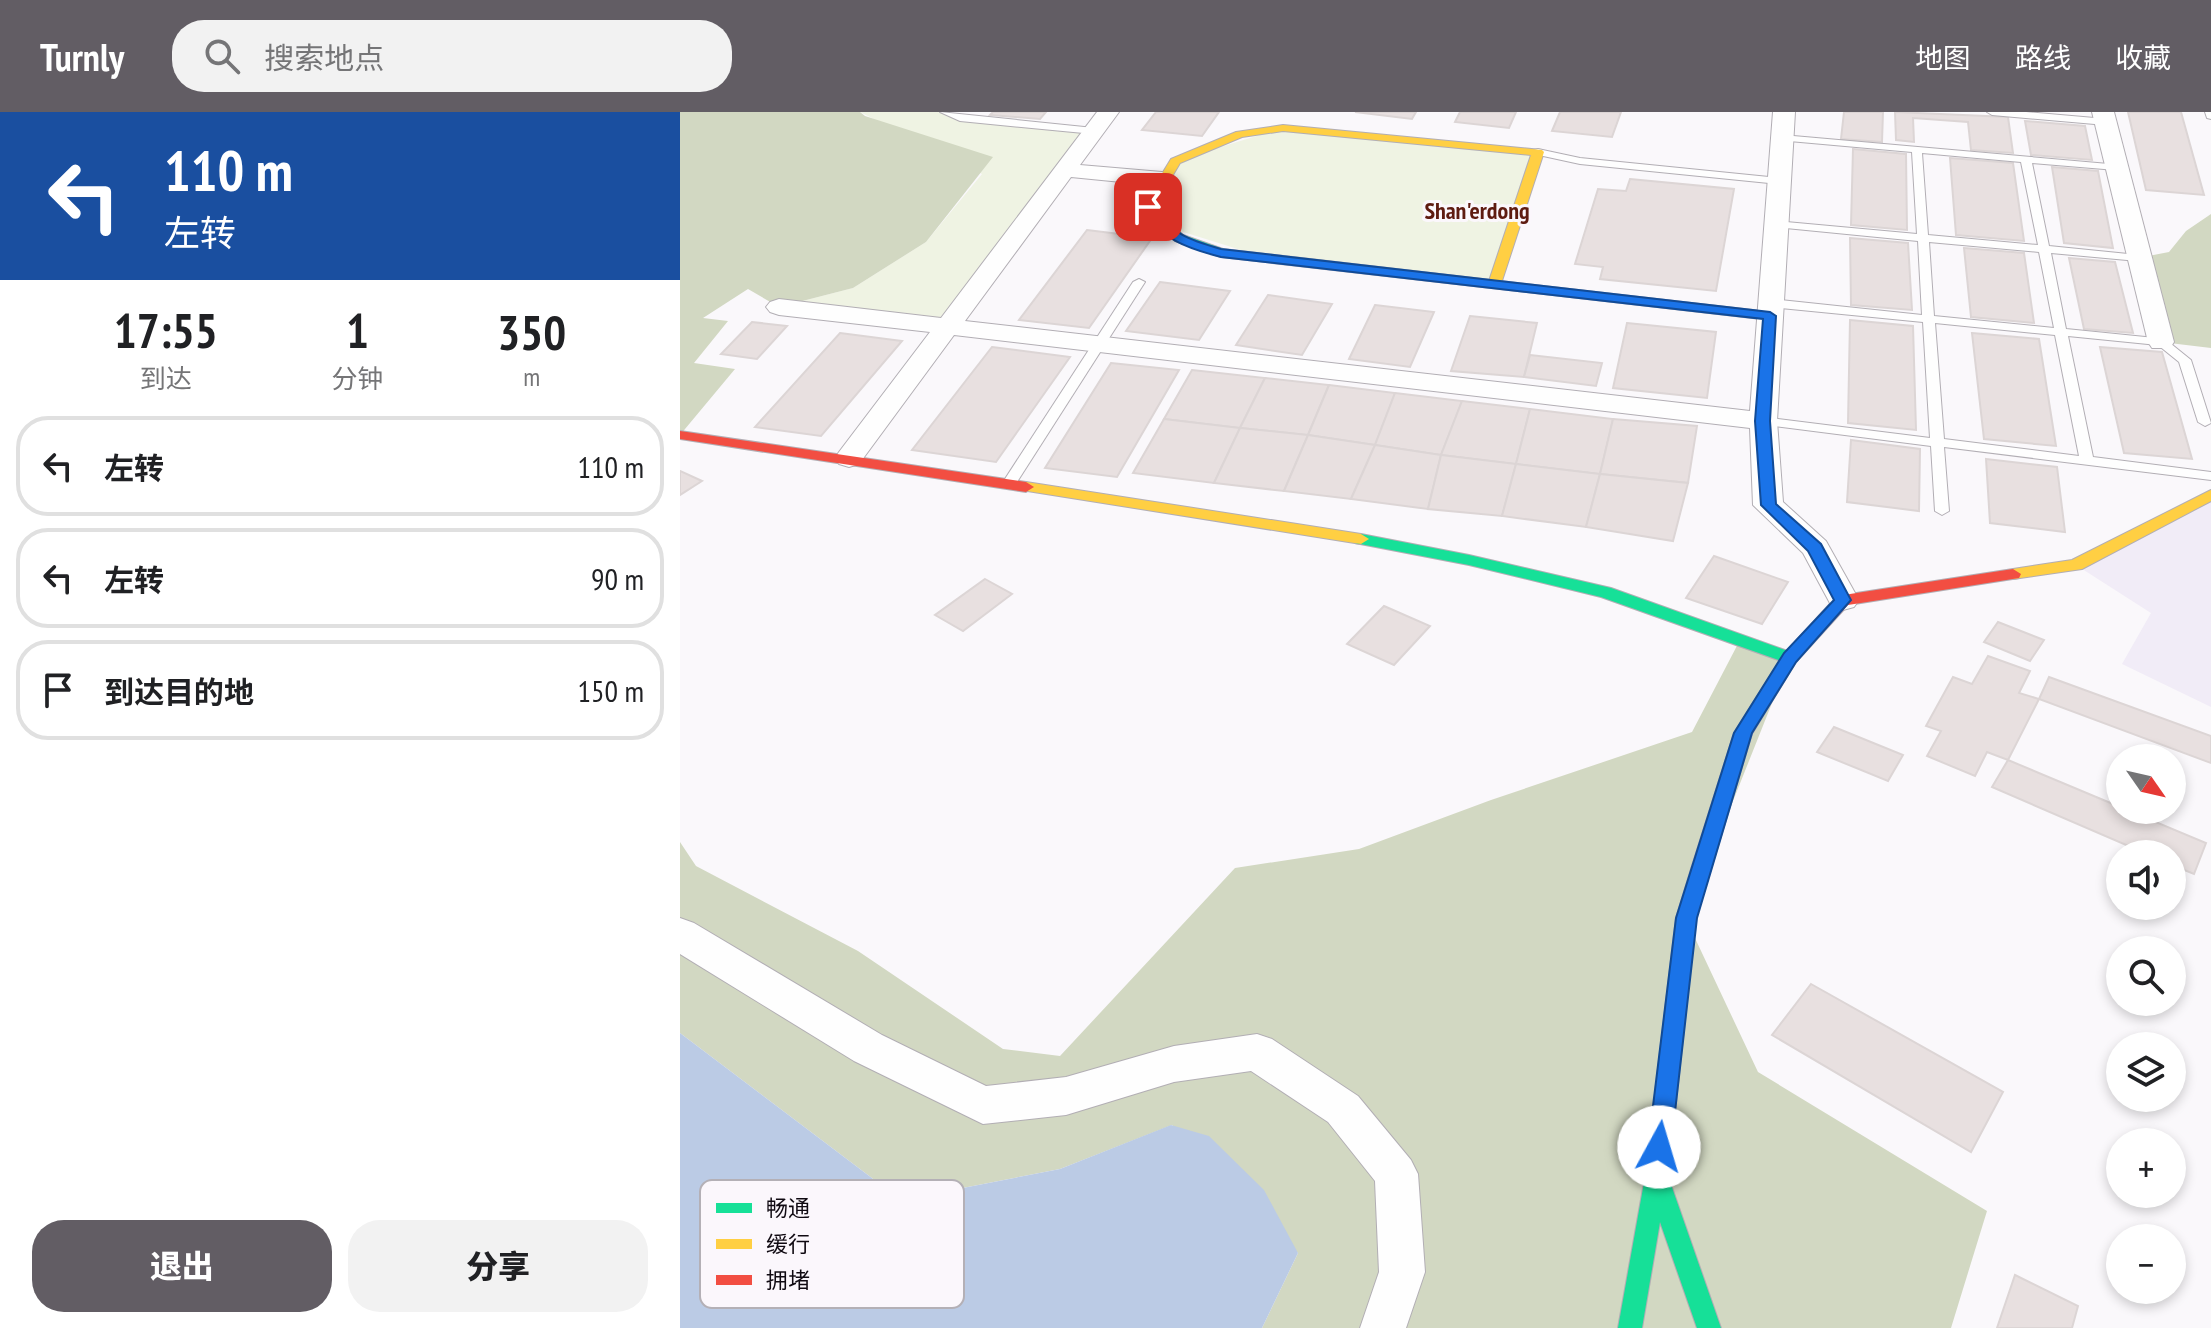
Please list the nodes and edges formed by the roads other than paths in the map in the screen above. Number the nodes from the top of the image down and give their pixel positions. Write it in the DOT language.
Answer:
graph roads {
  1 [pos="945,112"];
  2 [pos="1784,112"];
  3 [pos="1992,112"];
  4 [pos="2105,117"];
  5 [pos="1101,122"];
  6 [pos="1782,138"];
  7 [pos="1917,150"];
  8 [pos="1538,152"];
  9 [pos="2026,159"];
  10 [pos="2116,167"];
  11 [pos="1065,170"];
  12 [pos="1162,179"];
  13 [pos="1779,181"];
  14 [pos="1776,224"];
  15 [pos="1923,238"];
  16 [pos="2044,249"];
  17 [pos="2138,258"];
  18 [pos="1139,282"];
  19 [pos="1495,284"];
  20 [pos="779,307"];
  21 [pos="1770,309"];
  22 [pos="1929,319"];
  23 [pos="950,327"];
  24 [pos="2060,332"];
  25 [pos="2161,342"];
  26 [pos="1099,344"];
  27 [pos="1763,421"];
  28 [pos="2205,422"];
  29 [pos="680,435"];
  30 [pos="1938,443"];
  31 [pos="849,458"];
  32 [pos="2087,461"];
  33 [pos="2211,476"];
  34 [pos="1010,482"];
  35 [pos="2211,495"];
  36 [pos="1942,511"];
  37 [pos="1843,600"];
  38 [pos="1790,658"];
  39 [pos="680,934"];
  40 [pos="1656,1176"];
  41 [pos="1383,1328"];
  42 [pos="1630,1328"];
  43 [pos="1709,1328"];
  1 -- 5 [label="lane"];
  2 -- 6 [label="street"];
  3 -- 4 [label="lane"];
  4 -- 10 [label="street"];
  5 -- 11 [label="street"];
  6 -- 7 [label="lane"];
  6 -- 13 [label="street"];
  7 -- 9 [label="lane"];
  7 -- 15 [label="lane"];
  8 -- 12 [label="street"];
  8 -- 13 [label="lane"];
  8 -- 19 [label="street"];
  9 -- 10 [label="lane"];
  9 -- 16 [label="lane"];
  10 -- 17 [label="street"];
  11 -- 12 [label="street"];
  11 -- 23 [label="street"];
  12 -- 19 [label="street"];
  13 -- 14 [label="street"];
  14 -- 15 [label="lane"];
  14 -- 21 [label="street"];
  15 -- 16 [label="lane"];
  15 -- 22 [label="lane"];
  16 -- 17 [label="lane"];
  16 -- 24 [label="lane"];
  17 -- 25 [label="street"];
  18 -- 26 [label="lane"];
  19 -- 21 [label="street"];
  20 -- 23 [label="street"];
  21 -- 22 [label="lane"];
  21 -- 27 [label="street"];
  22 -- 24 [label="lane"];
  22 -- 30 [label="lane"];
  23 -- 26 [label="street"];
  23 -- 31 [label="street"];
  24 -- 25 [label="lane"];
  24 -- 32 [label="lane"];
  25 -- 28 [label="lane"];
  26 -- 27 [label="street"];
  26 -- 34 [label="lane"];
  27 -- 30 [label="lane"];
  27 -- 37 [label="street"];
  29 -- 31 [label="street"];
  30 -- 32 [label="lane"];
  30 -- 36 [label="lane"];
  31 -- 34 [label="street"];
  32 -- 33 [label="lane"];
  34 -- 38 [label="street"];
  35 -- 37 [label="street"];
  37 -- 38 [label="street"];
  38 -- 40 [label="street"];
  39 -- 41 [label="street"];
  40 -- 42 [label="street"];
  40 -- 43 [label="street"];
}
